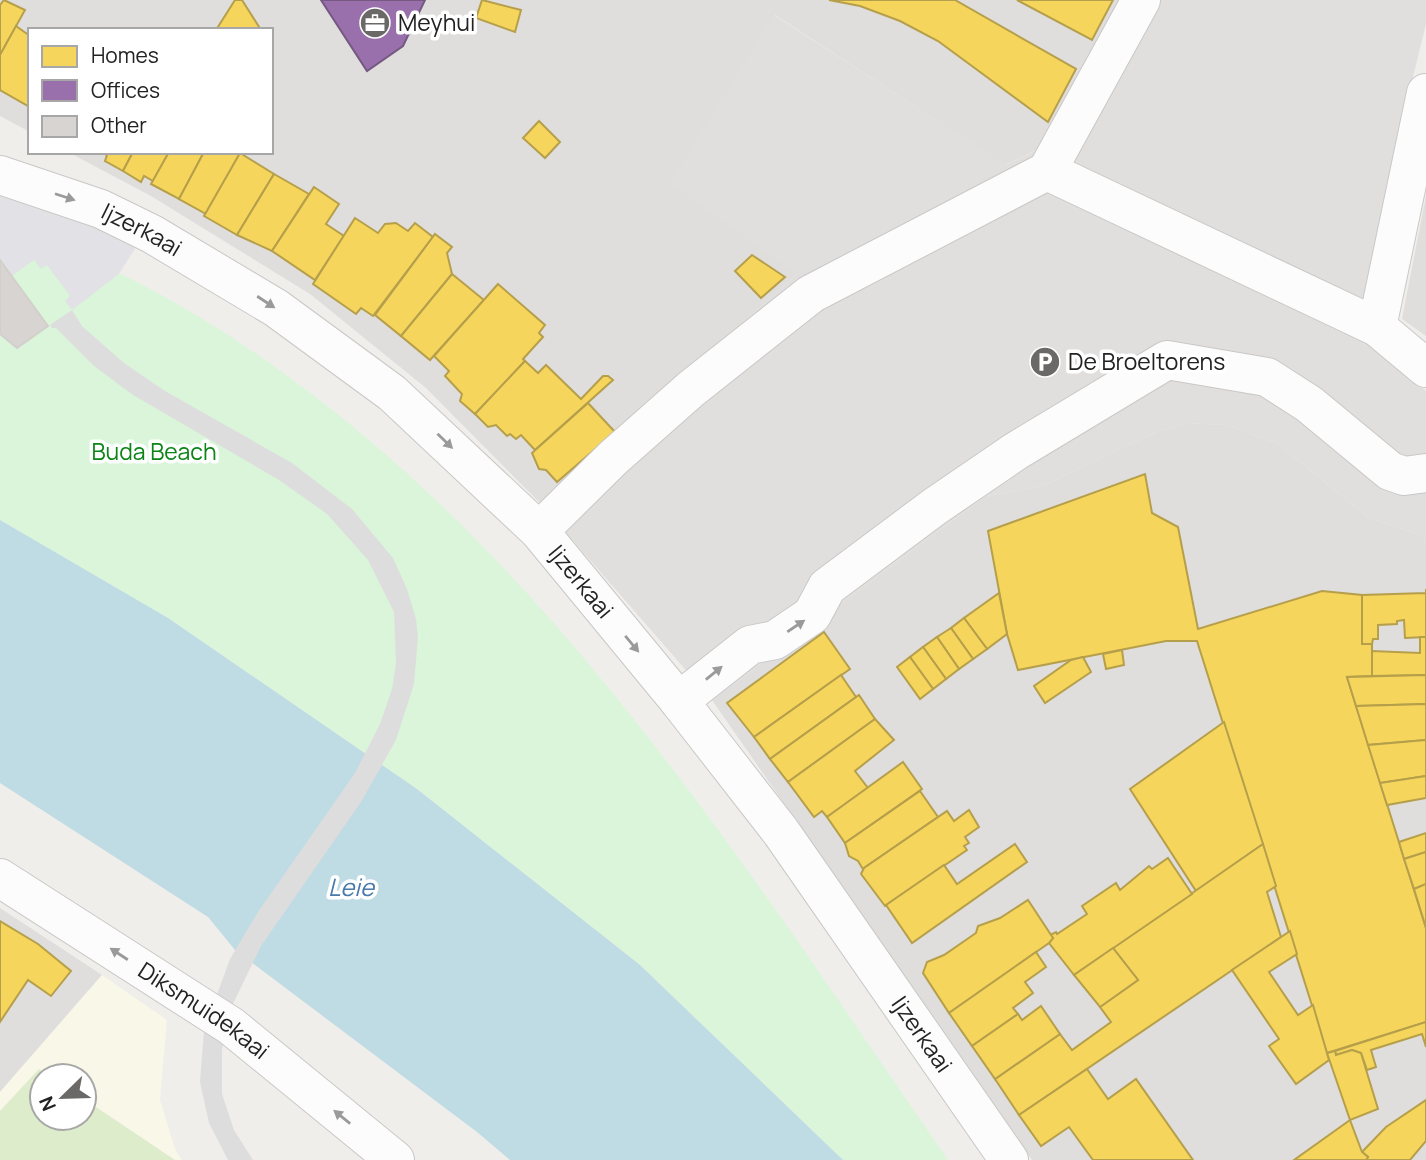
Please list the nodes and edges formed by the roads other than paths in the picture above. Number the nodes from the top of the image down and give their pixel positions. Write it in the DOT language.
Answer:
graph roads {
  1 [pos="1141,0"];
  2 [pos="1426,93"];
  3 [pos="1047,172"];
  4 [pos="0,175"];
  5 [pos="1377,327"];
  6 [pos="1426,368"];
  7 [pos="1426,473"];
  8 [pos="539,531"];
  9 [pos="679,701"];
  10 [pos="0,878"];
  11 [pos="395,1160"];
  12 [pos="1009,1160"];
  1 -- 3 [label="street"];
  2 -- 5 [label="street"];
  3 -- 5 [label="street"];
  3 -- 8 [label="street"];
  4 -- 8 [label="street, Ijzerkaai, one-way"];
  5 -- 6 [label="street"];
  9 -- 7 [label="street, one-way"];
  8 -- 9 [label="street, Ijzerkaai, one-way"];
  9 -- 12 [label="street, Ijzerkaai"];
  11 -- 10 [label="street, Diksmuidekaai, one-way"];
}
